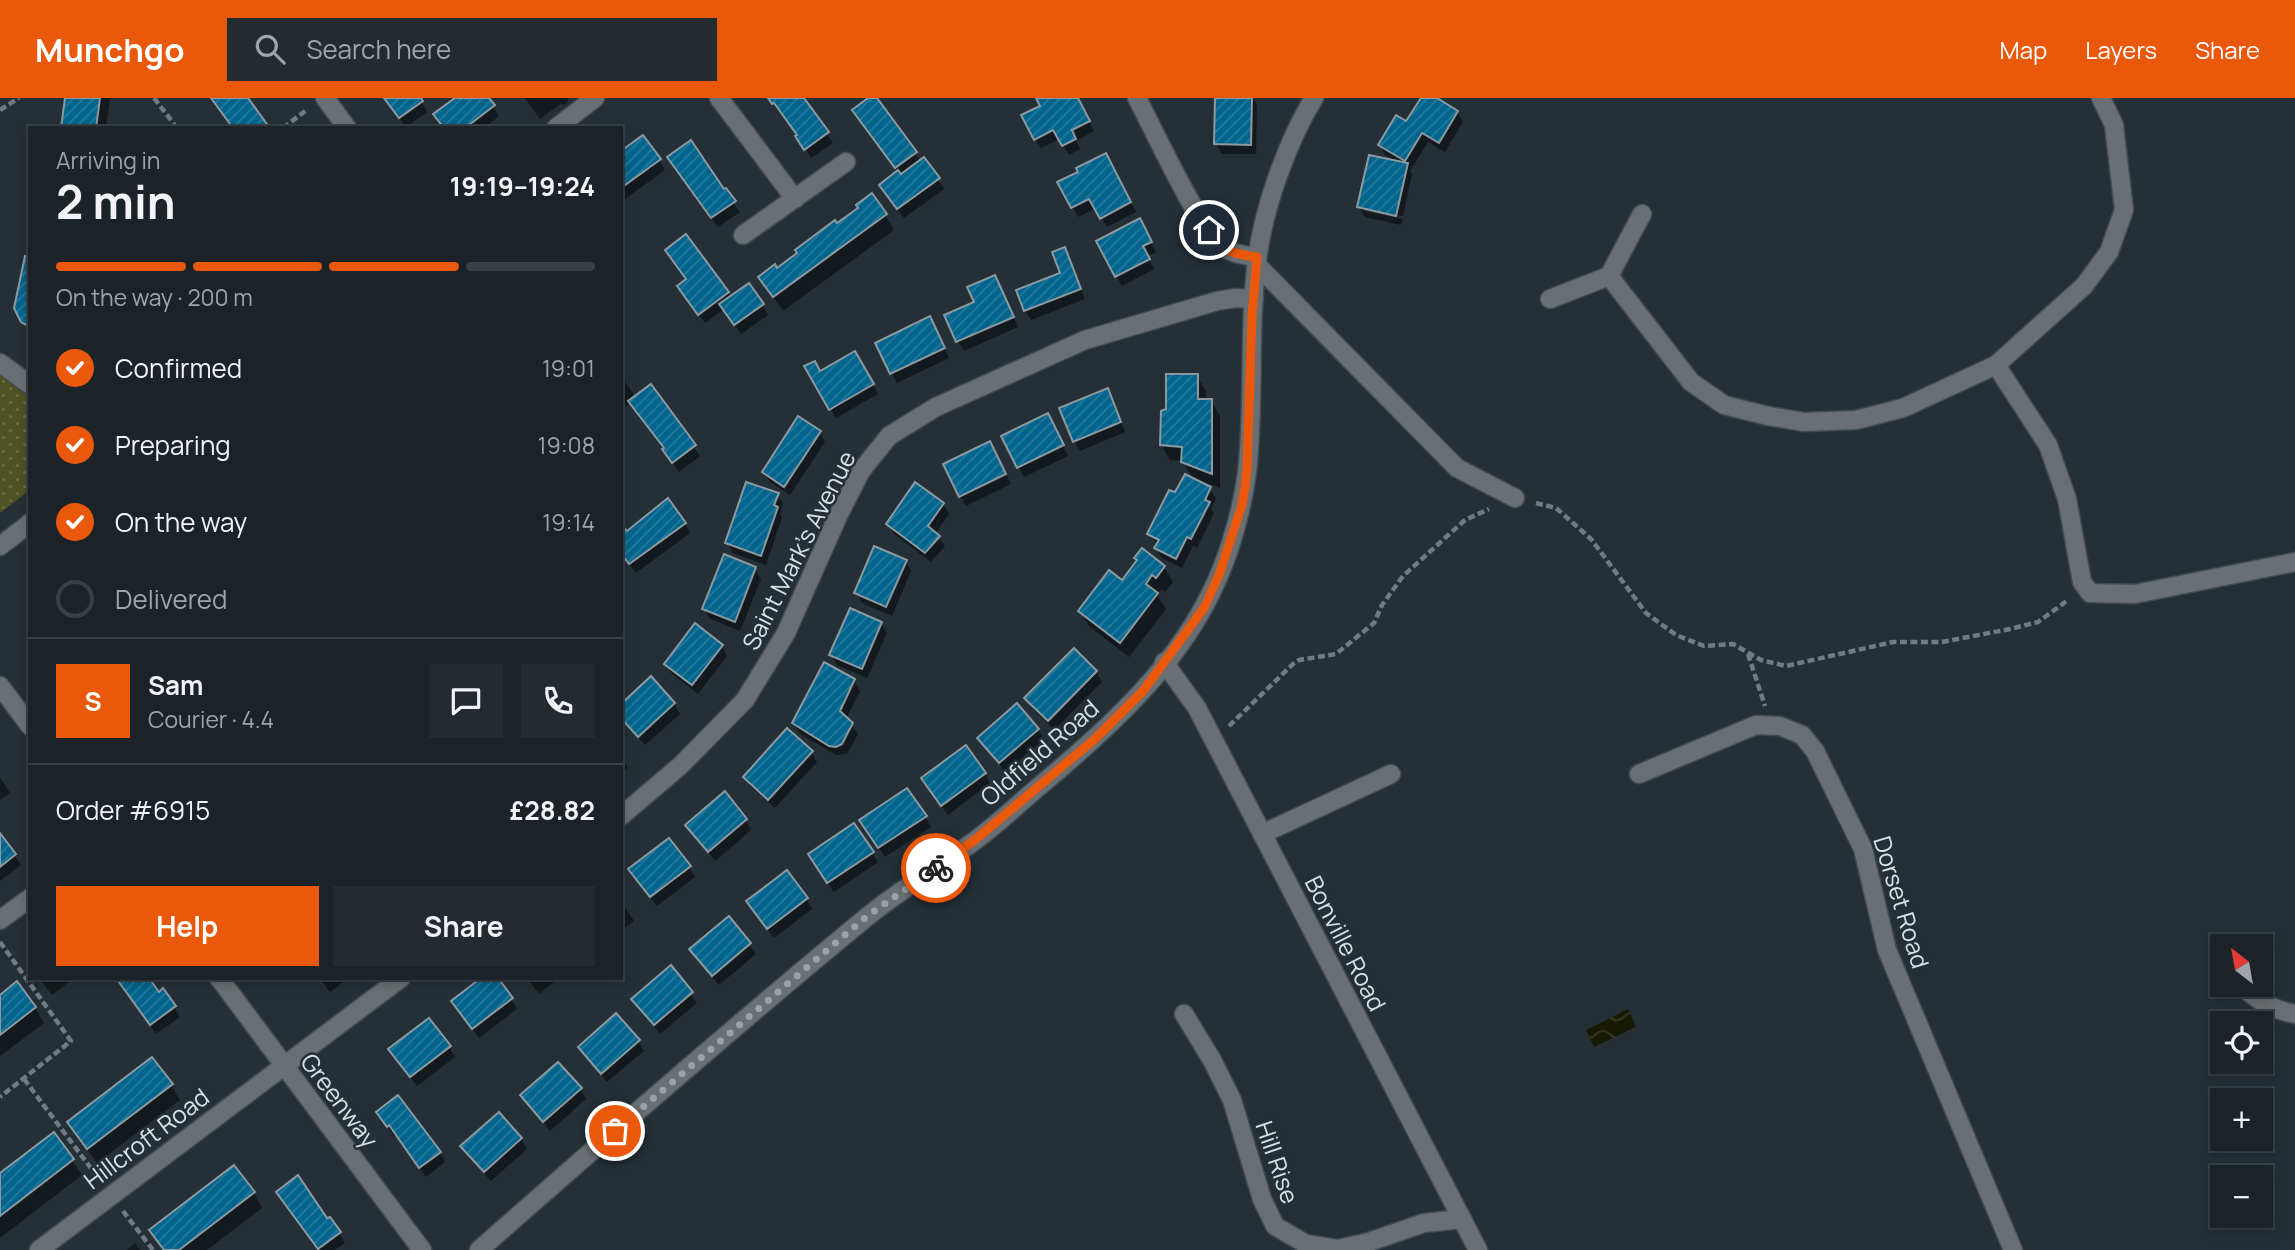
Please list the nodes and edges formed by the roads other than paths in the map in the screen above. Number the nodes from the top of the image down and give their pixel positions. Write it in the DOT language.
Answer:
graph roads {
  1 [pos="595,98"];
  2 [pos="719,98"];
  3 [pos="1137,98"];
  4 [pos="1314,98"];
  5 [pos="2101,98"];
  6 [pos="319,102"];
  7 [pos="345,126"];
  8 [pos="559,126"];
  9 [pos="846,162"];
  10 [pos="795,199"];
  11 [pos="1642,214"];
  12 [pos="743,236"];
  13 [pos="1257,260"];
  14 [pos="1609,276"];
  15 [pos="1254,299"];
  16 [pos="1550,299"];
  17 [pos="0,363"];
  18 [pos="1996,365"];
  19 [pos="28,384"];
  20 [pos="1515,498"];
  21 [pos="28,525"];
  22 [pos="0,546"];
  23 [pos="2295,562"];
  24 [pos="1164,662"];
  25 [pos="0,686"];
  26 [pos="28,723"];
  27 [pos="1391,774"];
  28 [pos="1639,774"];
  29 [pos="623,814"];
  30 [pos="1262,834"];
  31 [pos="28,899"];
  32 [pos="0,920"];
  33 [pos="220,980"];
  34 [pos="398,980"];
  35 [pos="2255,998"];
  36 [pos="1184,1014"];
  37 [pos="2295,1014"];
  38 [pos="283,1065"];
  39 [pos="1462,1219"];
  40 [pos="39,1250"];
  41 [pos="422,1250"];
  42 [pos="479,1250"];
  43 [pos="1478,1250"];
  44 [pos="2013,1250"];
  1 -- 8 [label="street"];
  2 -- 10 [label="street"];
  3 -- 13 [label="street"];
  4 -- 13 [label="street, Oldfield Road"];
  5 -- 18 [label="street"];
  6 -- 7 [label="street"];
  9 -- 10 [label="street"];
  10 -- 12 [label="street"];
  11 -- 14 [label="street"];
  13 -- 15 [label="street, Oldfield Road"];
  13 -- 20 [label="street"];
  14 -- 16 [label="street"];
  14 -- 18 [label="street"];
  15 -- 24 [label="street, Oldfield Road"];
  15 -- 29 [label="street, Saint Mark's Avenue"];
  17 -- 19 [label="street"];
  18 -- 23 [label="street"];
  21 -- 22 [label="street"];
  24 -- 30 [label="street, Bonville Road"];
  24 -- 42 [label="street, Oldfield Road"];
  25 -- 26 [label="street"];
  27 -- 30 [label="street"];
  28 -- 44 [label="street, Dorset Road"];
  30 -- 39 [label="street, Bonville Road"];
  31 -- 32 [label="street"];
  33 -- 38 [label="street, Greenway"];
  34 -- 38 [label="street"];
  35 -- 37 [label="street"];
  36 -- 39 [label="street, Hill Rise"];
  38 -- 40 [label="street, Hillcroft Road"];
  38 -- 41 [label="street, Greenway"];
  39 -- 43 [label="street, Bonville Road"];
}
